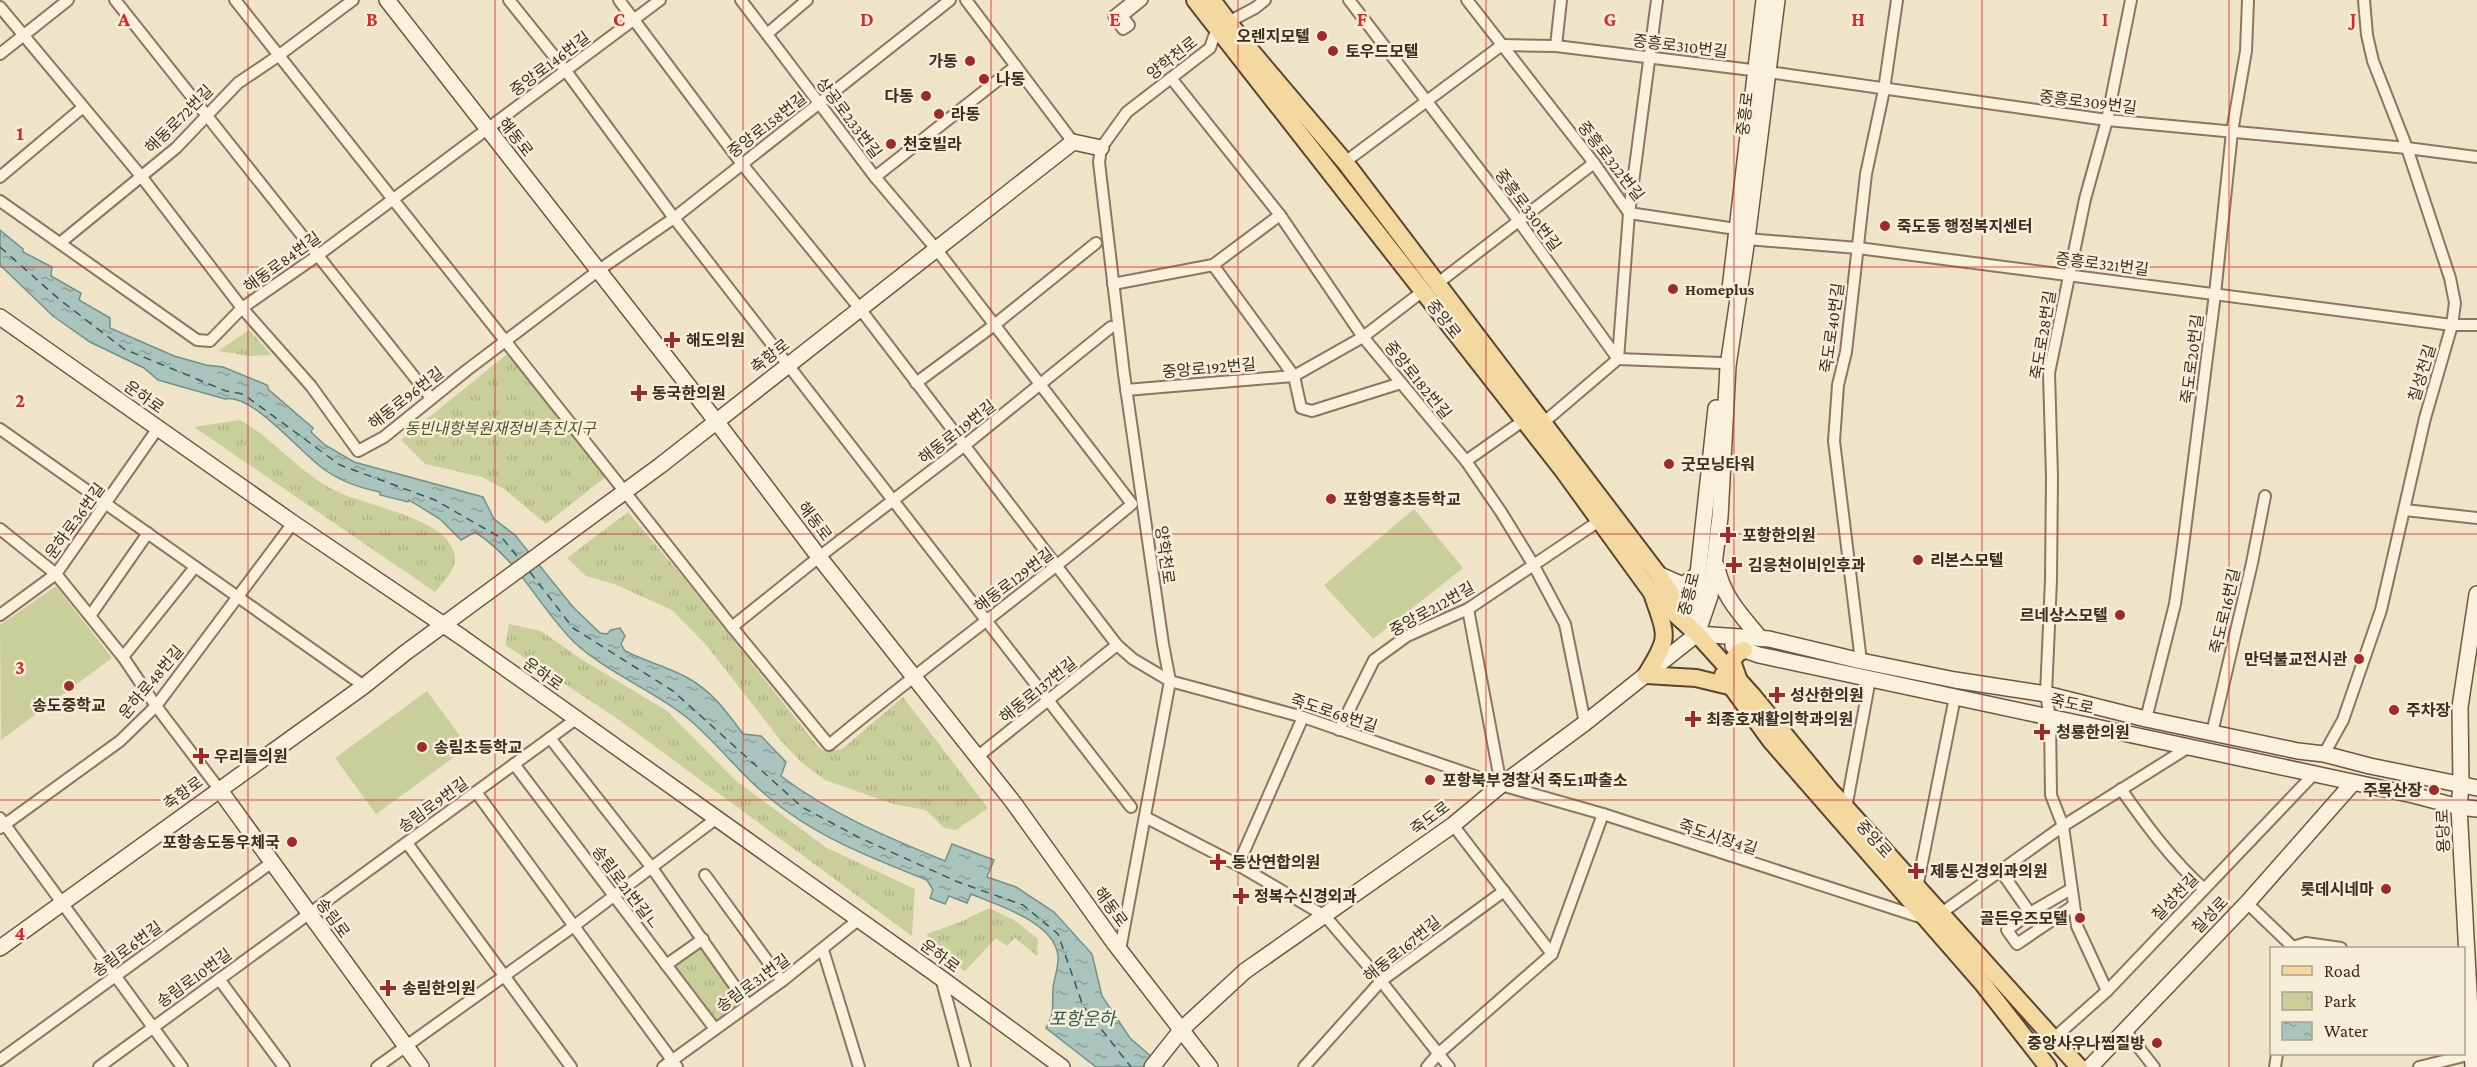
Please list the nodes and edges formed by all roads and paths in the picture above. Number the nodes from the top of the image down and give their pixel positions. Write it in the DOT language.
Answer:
graph roads {
  1 [pos="68,0"];
  2 [pos="115,0"];
  3 [pos="235,0"];
  4 [pos="352,0"];
  5 [pos="387,0"];
  6 [pos="509,0"];
  7 [pos="619,0"];
  8 [pos="660,0"];
  9 [pos="741,0"];
  10 [pos="807,0"];
  11 [pos="950,0"];
  12 [pos="966,0"];
  13 [pos="1134,0"];
  14 [pos="1142,0"];
  15 [pos="1195,0"];
  16 [pos="1212,0"];
  17 [pos="1265,0"];
  18 [pos="1349,0"];
  19 [pos="1467,0"];
  20 [pos="1561,0"];
  21 [pos="1657,0"];
  22 [pos="1764,0"];
  23 [pos="1777,0"];
  24 [pos="1897,0"];
  25 [pos="2131,0"];
  26 [pos="2248,0"];
  27 [pos="2364,0"];
  28 [pos="0,7"];
  29 [pos="635,19"];
  30 [pos="1222,24"];
  31 [pos="767,34"];
  32 [pos="23,36"];
  33 [pos="1502,45"];
  34 [pos="1556,45"];
  35 [pos="0,54"];
  36 [pos="278,56"];
  37 [pos="1649,58"];
  38 [pos="1016,66"];
  39 [pos="566,71"];
  40 [pos="1762,71"];
  41 [pos="1171,78"];
  42 [pos="1884,90"];
  43 [pos="1426,100"];
  44 [pos="818,104"];
  45 [pos="82,108"];
  46 [pos="206,114"];
  47 [pos="2107,120"];
  48 [pos="487,129"];
  49 [pos="2232,132"];
  50 [pos="1073,142"];
  51 [pos="2407,148"];
  52 [pos="1100,155"];
  53 [pos="2477,157"];
  54 [pos="1345,162"];
  55 [pos="1594,163"];
  56 [pos="742,164"];
  57 [pos="141,176"];
  58 [pos="0,177"];
  59 [pos="875,177"];
  60 [pos="392,199"];
  61 [pos="0,201"];
  62 [pos="1629,213"];
  63 [pos="1280,215"];
  64 [pos="674,218"];
  65 [pos="1518,220"];
  66 [pos="1742,234"];
  67 [pos="60,243"];
  68 [pos="1096,243"];
  69 [pos="1858,248"];
  70 [pos="937,250"];
  71 [pos="317,256"];
  72 [pos="1213,265"];
  73 [pos="599,270"];
  74 [pos="2069,275"];
  75 [pos="1113,284"];
  76 [pos="1430,287"];
  77 [pos="2215,294"];
  78 [pos="242,308"];
  79 [pos="861,310"];
  80 [pos="1,320"];
  81 [pos="2452,325"];
  82 [pos="2477,325"];
  83 [pos="993,326"];
  84 [pos="1111,327"];
  85 [pos="1363,337"];
  86 [pos="507,340"];
  87 [pos="1618,359"];
  88 [pos="1721,363"];
  89 [pos="789,364"];
  90 [pos="1294,375"];
  91 [pos="916,383"];
  92 [pos="1401,383"];
  93 [pos="1041,384"];
  94 [pos="311,386"];
  95 [pos="1126,390"];
  96 [pos="431,398"];
  97 [pos="1524,420"];
  98 [pos="716,421"];
  99 [pos="1543,423"];
  100 [pos="158,428"];
  101 [pos="0,429"];
  102 [pos="965,446"];
  103 [pos="1466,461"];
  104 [pos="626,492"];
  105 [pos="2265,496"];
  106 [pos="893,500"];
  107 [pos="106,505"];
  108 [pos="2405,510"];
  109 [pos="2477,518"];
  110 [pos="1599,521"];
  111 [pos="293,523"];
  112 [pos="0,530"];
  113 [pos="148,533"];
  114 [pos="819,557"];
  115 [pos="1715,558"];
  116 [pos="1533,564"];
  117 [pos="195,567"];
  118 [pos="1057,568"];
  119 [pos="56,574"];
  120 [pos="1658,574"];
  121 [pos="1698,574"];
  122 [pos="1652,593"];
  123 [pos="2477,594"];
  124 [pos="237,597"];
  125 [pos="1468,609"];
  126 [pos="0,615"];
  127 [pos="90,616"];
  128 [pos="985,620"];
  129 [pos="444,626"];
  130 [pos="732,627"];
  131 [pos="1697,634"];
  132 [pos="1760,638"];
  133 [pos="1117,645"];
  134 [pos="1744,650"];
  135 [pos="123,657"];
  136 [pos="1861,661"];
  137 [pos="1646,675"];
  138 [pos="914,678"];
  139 [pos="1870,679"];
  140 [pos="1170,681"];
  141 [pos="1734,683"];
  142 [pos="364,686"];
  143 [pos="2046,694"];
  144 [pos="1955,697"];
  145 [pos="1048,702"];
  146 [pos="156,706"];
  147 [pos="1303,717"];
  148 [pos="2050,718"];
  149 [pos="576,719"];
  150 [pos="2146,719"];
  151 [pos="1585,723"];
  152 [pos="1340,730"];
  153 [pos="2212,733"];
  154 [pos="550,738"];
  155 [pos="2189,747"];
  156 [pos="2324,754"];
  157 [pos="977,757"];
  158 [pos="514,764"];
  159 [pos="2363,765"];
  160 [pos="2314,774"];
  161 [pos="2352,784"];
  162 [pos="1501,785"];
  163 [pos="2461,786"];
  164 [pos="2477,788"];
  165 [pos="219,789"];
  166 [pos="2121,789"];
  167 [pos="476,792"];
  168 [pos="1131,807"];
  169 [pos="2459,807"];
  170 [pos="1846,808"];
  171 [pos="2477,809"];
  172 [pos="1603,814"];
  173 [pos="1145,817"];
  174 [pos="717,818"];
  175 [pos="2,824"];
  176 [pos="1453,825"];
  177 [pos="2063,826"];
  178 [pos="407,843"];
  179 [pos="271,863"];
  180 [pos="1238,865"];
  181 [pos="652,868"];
  182 [pos="2000,870"];
  183 [pos="705,875"];
  184 [pos="1917,888"];
  185 [pos="2071,889"];
  186 [pos="2204,889"];
  187 [pos="1504,891"];
  188 [pos="614,896"];
  189 [pos="2247,903"];
  190 [pos="62,904"];
  191 [pos="2073,906"];
  192 [pos="2030,913"];
  193 [pos="308,915"];
  194 [pos="1325,916"];
  195 [pos="1933,917"];
  196 [pos="858,920"];
  197 [pos="574,926"];
  198 [pos="703,939"];
  199 [pos="2293,947"];
  200 [pos="2334,947"];
  201 [pos="0,948"];
  202 [pos="823,950"];
  203 [pos="1120,950"];
  204 [pos="1552,954"];
  205 [pos="666,965"];
  206 [pos="116,976"];
  207 [pos="503,976"];
  208 [pos="941,978"];
  209 [pos="219,979"];
  210 [pos="782,981"];
  211 [pos="1381,981"];
  212 [pos="2107,990"];
  213 [pos="748,1005"];
  214 [pos="153,1027"];
  215 [pos="715,1029"];
  216 [pos="1182,1029"];
  217 [pos="2124,1029"];
  218 [pos="2054,1038"];
  219 [pos="406,1046"];
  220 [pos="1438,1054"];
  221 [pos="0,1060"];
  222 [pos="2472,1061"];
  223 [pos="2040,1064"];
  224 [pos="670,1065"];
  225 [pos="963,1066"];
  226 [pos="99,1067"];
  227 [pos="182,1067"];
  228 [pos="285,1067"];
  229 [pos="377,1067"];
  230 [pos="421,1067"];
  231 [pos="571,1067"];
  232 [pos="859,1067"];
  233 [pos="1062,1067"];
  234 [pos="1152,1067"];
  235 [pos="1210,1067"];
  236 [pos="1304,1067"];
  237 [pos="1427,1067"];
  238 [pos="1449,1067"];
  239 [pos="2079,1067"];
  240 [pos="2090,1067"];
  241 [pos="2154,1067"];
  242 [pos="2419,1067"];
  1 -- 32 [label="street"];
  2 -- 46 [label="street"];
  3 -- 36 [label="street"];
  4 -- 36 [label="street, 해동로72번길"];
  5 -- 48 [label="main road, 해동로"];
  6 -- 39 [label="street"];
  7 -- 29 [label="street, 죽도로68번길"];
  8 -- 29 [label="street, 중앙로146번길"];
  9 -- 31 [label="street, 상공로233번길"];
  10 -- 31 [label="street"];
  11 -- 44 [label="street, 중앙로158번길"];
  12 -- 38 [label="street"];
  13 -- 14 [label="street"];
  15 -- 30 [label="main road, 중앙로"];
  16 -- 30 [label="main road, 중앙로"];
  17 -- 30 [label="street"];
  18 -- 43 [label="street, 중흥로330번길"];
  19 -- 33 [label="street"];
  20 -- 34 [label="street"];
  21 -- 37 [label="street"];
  22 -- 40 [label="main road, 중흥로"];
  23 -- 40 [label="main road, 중흥로"];
  24 -- 42 [label="street, 죽도로40번길"];
  25 -- 47 [label="street, 죽도로28번길"];
  26 -- 49 [label="street, 죽도로20번길"];
  27 -- 51 [label="street, 칠성천길"];
  28 -- 32 [label="street"];
  29 -- 39 [label="street, 중앙로146번길"];
  29 -- 56 [label="street, 죽도로68번길"];
  30 -- 41 [label="street, 양학천로"];
  30 -- 54 [label="main road, 중앙로"];
  30 -- 76 [label="main road, 중앙로"];
  31 -- 44 [label="street, 상공로233번길"];
  32 -- 35 [label="street"];
  32 -- 45 [label="street"];
  33 -- 34 [label="street, 중흥로310번길"];
  33 -- 43 [label="street"];
  33 -- 55 [label="street, 중흥로322번길"];
  34 -- 37 [label="street, 중흥로310번길"];
  36 -- 46 [label="street, 해동로72번길"];
  36 -- 60 [label="street"];
  37 -- 40 [label="street, 중흥로310번길"];
  37 -- 62 [label="street"];
  38 -- 50 [label="street"];
  38 -- 59 [label="street"];
  39 -- 48 [label="street, 중앙로146번길"];
  39 -- 64 [label="street"];
  40 -- 42 [label="street, 중흥로309번길"];
  40 -- 66 [label="main road, 중흥로"];
  41 -- 52 [label="street, 양학천로"];
  41 -- 63 [label="street, 중앙로182번길"];
  42 -- 47 [label="street, 중흥로309번길"];
  42 -- 69 [label="street, 죽도로40번길"];
  43 -- 54 [label="street"];
  43 -- 65 [label="street, 중흥로330번길"];
  44 -- 56 [label="street, 중앙로158번길"];
  44 -- 59 [label="street, 상공로233번길"];
  45 -- 57 [label="street"];
  45 -- 58 [label="street"];
  46 -- 57 [label="street, 해동로72번길"];
  46 -- 71 [label="street"];
  47 -- 49 [label="street, 중흥로309번길"];
  47 -- 74 [label="street, 죽도로28번길"];
  48 -- 60 [label="street, 해동로84번길"];
  48 -- 73 [label="main road, 해동로"];
  49 -- 51 [label="street, 중흥로309번길"];
  49 -- 77 [label="street, 죽도로20번길"];
  50 -- 52 [label="main road"];
  50 -- 70 [label="main road, 축항로"];
  51 -- 53 [label="street"];
  51 -- 81 [label="street, 칠성천길"];
  52 -- 75 [label="street, 양학천로"];
  54 -- 76 [label="main road, 중앙로"];
  55 -- 62 [label="street, 중흥로322번길"];
  55 -- 65 [label="street, 중앙로"];
  56 -- 64 [label="street, 중앙로158번길"];
  56 -- 79 [label="street, 죽도로68번길"];
  57 -- 67 [label="street, 해동로72번길"];
  57 -- 78 [label="street"];
  59 -- 70 [label="street, 상공로233번길"];
  60 -- 71 [label="street, 해동로84번길"];
  60 -- 86 [label="street"];
  61 -- 67 [label="street"];
  62 -- 66 [label="street, 중흥로322번길"];
  62 -- 87 [label="street"];
  63 -- 72 [label="street"];
  63 -- 85 [label="street, 중앙로182번길"];
  64 -- 73 [label="street, 중앙로158번길"];
  64 -- 89 [label="street"];
  65 -- 76 [label="street, 중앙로"];
  65 -- 87 [label="street, 중흥로330번길"];
  66 -- 69 [label="street, 중흥로321번길"];
  66 -- 88 [label="main road, 중흥로"];
  66 -- 115 [label="main road, 중흥로"];
  67 -- 78 [label="street"];
  68 -- 83 [label="street"];
  69 -- 74 [label="street, 중흥로321번길"];
  69 -- 136 [label="street, 죽도로40번길"];
  70 -- 79 [label="main road, 축항로"];
  70 -- 83 [label="street"];
  71 -- 78 [label="street, 해동로84번길"];
  71 -- 96 [label="street"];
  72 -- 75 [label="street"];
  72 -- 90 [label="street, 중앙로192번길"];
  73 -- 86 [label="street, 해동로96번길"];
  73 -- 98 [label="main road, 해동로"];
  74 -- 77 [label="street, 중흥로321번길"];
  74 -- 143 [label="street, 죽도로28번길"];
  75 -- 95 [label="street, 양학천로"];
  76 -- 85 [label="street, 중앙로192번길"];
  76 -- 97 [label="main road, 중앙로"];
  76 -- 99 [label="main road, 중앙로"];
  77 -- 81 [label="street, 중흥로321번길"];
  77 -- 150 [label="street, 죽도로20번길"];
  78 -- 94 [label="street, 해동로84번길"];
  79 -- 89 [label="main road, 축항로"];
  79 -- 91 [label="street, 죽도로68번길"];
  80 -- 100 [label="main road, 운하로"];
  81 -- 82 [label="street, 중흥로321번길"];
  81 -- 108 [label="street, 칠성천길"];
  83 -- 91 [label="street"];
  83 -- 93 [label="street"];
  84 -- 93 [label="street, 해동로119번길"];
  85 -- 90 [label="street, 중앙로192번길"];
  85 -- 92 [label="street, 중앙로182번길"];
  86 -- 96 [label="street, 해동로96번길"];
  86 -- 104 [label="street"];
  87 -- 88 [label="street"];
  87 -- 99 [label="street"];
  88 -- 121 [label="main road, 중흥로"];
  89 -- 98 [label="main road, 축항로"];
  89 -- 106 [label="street"];
  90 -- 92 [label="street, 중앙로192번길"];
  90 -- 95 [label="street, 중앙로192번길"];
  91 -- 102 [label="street, 죽도로68번길"];
  92 -- 103 [label="street, 중앙로182번길"];
  93 -- 102 [label="street, 해동로119번길"];
  93 -- 118 [label="street, 해동로129번길"];
  94 -- 96 [label="street, 해동로96번길"];
  95 -- 140 [label="street, 양학천로"];
  97 -- 103 [label="street"];
  97 -- 110 [label="main road, 중앙로"];
  98 -- 104 [label="main road, 축항로"];
  98 -- 114 [label="main road, 해동로"];
  99 -- 120 [label="main road, 중앙로"];
  100 -- 107 [label="street, 운하로36번길"];
  100 -- 111 [label="main road, 운하로"];
  101 -- 107 [label="street"];
  102 -- 106 [label="street, 해동로119번길"];
  102 -- 118 [label="street, 죽도로68번길"];
  103 -- 116 [label="street, 중앙로182번길"];
  104 -- 129 [label="main road, 축항로"];
  104 -- 130 [label="street"];
  105 -- 153 [label="street, 죽도로16번길"];
  106 -- 114 [label="street, 해동로119번길"];
  106 -- 128 [label="street"];
  107 -- 113 [label="street"];
  107 -- 119 [label="street, 운하로36번길"];
  108 -- 109 [label="street"];
  108 -- 156 [label="street, 칠성천길"];
  110 -- 116 [label="street, 중앙로212번길"];
  110 -- 122 [label="main road, 중앙로"];
  111 -- 124 [label="street, 운하로48번길"];
  111 -- 129 [label="main road, 운하로"];
  112 -- 119 [label="street"];
  113 -- 117 [label="street"];
  113 -- 127 [label="street"];
  114 -- 130 [label="street, 해동로119번길"];
  114 -- 138 [label="main road, 해동로"];
  115 -- 131 [label="main road, 중흥로"];
  115 -- 132 [label="main road"];
  116 -- 125 [label="street, 중앙로212번길"];
  116 -- 151 [label="street, 중앙로182번길"];
  117 -- 124 [label="street"];
  117 -- 135 [label="street"];
  118 -- 128 [label="street, 해동로129번길"];
  118 -- 133 [label="street, 죽도로68번길"];
  119 -- 126 [label="street, 운하로36번길"];
  119 -- 127 [label="street"];
  120 -- 121 [label="main road"];
  120 -- 131 [label="main road, 중앙로"];
  121 -- 131 [label="main road, 중흥로"];
  122 -- 131 [label="main road, 중앙로"];
  122 -- 137 [label="main road"];
  123 -- 163 [label="main road, 용당로"];
  124 -- 142 [label="street"];
  124 -- 146 [label="street, 운하로48번길"];
  125 -- 152 [label="street, 중앙로212번길"];
  125 -- 162 [label="street"];
  127 -- 135 [label="street"];
  128 -- 138 [label="street, 해동로129번길"];
  128 -- 145 [label="street"];
  129 -- 142 [label="main road, 축항로"];
  129 -- 149 [label="main road, 운하로"];
  130 -- 138 [label="street, 해동로129번길"];
  131 -- 132 [label="main road, 죽도로"];
  131 -- 134 [label="main road, 죽도로"];
  131 -- 137 [label="main road, 죽도로"];
  131 -- 141 [label="main road, 중앙로"];
  132 -- 136 [label="main road, 죽도로"];
  133 -- 140 [label="street, 죽도로68번길"];
  133 -- 145 [label="street, 해동로137번길"];
  134 -- 139 [label="main road, 죽도로"];
  134 -- 141 [label="main road"];
  135 -- 146 [label="street"];
  136 -- 143 [label="main road, 죽도로"];
  137 -- 141 [label="main road"];
  137 -- 151 [label="main road, 죽도로"];
  138 -- 157 [label="main road, 해동로"];
  139 -- 144 [label="main road, 죽도로"];
  139 -- 170 [label="street"];
  140 -- 147 [label="street, 죽도로68번길"];
  140 -- 173 [label="street, 양학천로"];
  141 -- 170 [label="main road, 중앙로"];
  141 -- 195 [label="main road, 중앙로"];
  142 -- 165 [label="main road, 축항로"];
  143 -- 148 [label="street, 죽도로28번길"];
  143 -- 150 [label="main road, 죽도로"];
  144 -- 148 [label="main road, 죽도로"];
  144 -- 184 [label="street"];
  145 -- 157 [label="street, 해동로137번길"];
  145 -- 168 [label="street"];
  146 -- 165 [label="street"];
  146 -- 175 [label="street, 운하로48번길"];
  147 -- 152 [label="street, 죽도로68번길"];
  147 -- 180 [label="street"];
  148 -- 155 [label="main road, 죽도로"];
  148 -- 177 [label="street, 죽도로28번길"];
  149 -- 154 [label="street, 송림로9번길"];
  149 -- 174 [label="main road, 운하로"];
  150 -- 153 [label="main road, 죽도로"];
  151 -- 162 [label="main road, 죽도로"];
  152 -- 162 [label="street, 죽도로68번길"];
  153 -- 156 [label="main road, 죽도로"];
  154 -- 158 [label="street, 송림로9번길"];
  154 -- 181 [label="street"];
  155 -- 160 [label="main road, 죽도로"];
  155 -- 166 [label="street"];
  156 -- 159 [label="main road, 죽도로"];
  157 -- 203 [label="main road, 해동로"];
  158 -- 167 [label="street, 송림로9번길"];
  158 -- 188 [label="street, 송림로21번길ㄴ"];
  159 -- 161 [label="street"];
  159 -- 163 [label="main road, 죽도로"];
  160 -- 161 [label="main road, 죽도로"];
  160 -- 186 [label="street, 칠성천길"];
  161 -- 169 [label="main road, 죽도로"];
  161 -- 189 [label="main road, 칠성로"];
  162 -- 172 [label="street, 죽도시장4길"];
  162 -- 176 [label="main road, 죽도로"];
  163 -- 164 [label="main road, 죽도로"];
  163 -- 169 [label="main road, 용당로"];
  165 -- 179 [label="main road, 송림로"];
  165 -- 190 [label="main road, 축항로"];
  166 -- 177 [label="street"];
  166 -- 186 [label="street"];
  167 -- 178 [label="street, 송림로9번길"];
  167 -- 197 [label="street"];
  169 -- 171 [label="main road, 죽도로"];
  169 -- 222 [label="main road, 용당로"];
  170 -- 184 [label="main road, 중앙로"];
  172 -- 195 [label="street, 죽도시장4길"];
  172 -- 204 [label="street"];
  173 -- 180 [label="street"];
  173 -- 203 [label="street, 양학천로"];
  174 -- 181 [label="street"];
  174 -- 196 [label="main road, 운하로"];
  175 -- 190 [label="street"];
  176 -- 187 [label="street"];
  176 -- 194 [label="main road, 죽도로"];
  177 -- 182 [label="street"];
  177 -- 185 [label="street, 죽도로28번길"];
  178 -- 193 [label="street, 송림로9번길"];
  178 -- 207 [label="street"];
  179 -- 193 [label="main road, 송림로"];
  179 -- 206 [label="street, 송림로6번길"];
  180 -- 194 [label="street"];
  181 -- 188 [label="street"];
  181 -- 198 [label="street"];
  182 -- 192 [label="street"];
  182 -- 195 [label="street"];
  183 -- 210 [label="street"];
  184 -- 195 [label="main road, 중앙로"];
  185 -- 191 [label="street, 죽도로28번길"];
  185 -- 192 [label="street"];
  186 -- 212 [label="street, 칠성천길"];
  187 -- 204 [label="street"];
  187 -- 211 [label="street, 해동로167번길"];
  188 -- 197 [label="street"];
  188 -- 205 [label="street, 송림로21번길ㄴ"];
  189 -- 199 [label="street"];
  189 -- 217 [label="main road, 칠성로"];
  190 -- 201 [label="main road, 축항로"];
  190 -- 206 [label="street"];
  191 -- 192 [label="street"];
  191 -- 212 [label="street, 죽도로28번길"];
  193 -- 209 [label="street, 송림로10번길"];
  193 -- 219 [label="main road, 송림로"];
  194 -- 211 [label="street"];
  194 -- 216 [label="main road, 죽도로"];
  195 -- 218 [label="main road, 중앙로"];
  195 -- 223 [label="main road, 중앙로"];
  196 -- 202 [label="street, 송림로31번길"];
  196 -- 208 [label="main road, 운하로"];
  197 -- 207 [label="street"];
  197 -- 224 [label="street"];
  198 -- 205 [label="street"];
  198 -- 213 [label="street"];
  199 -- 200 [label="street"];
  202 -- 210 [label="street, 송림로31번길"];
  202 -- 232 [label="street"];
  203 -- 216 [label="main road, 해동로"];
  204 -- 220 [label="street"];
  205 -- 215 [label="street, 송림로21번길ㄴ"];
  206 -- 214 [label="street"];
  206 -- 221 [label="street, 송림로6번길"];
  207 -- 219 [label="street"];
  207 -- 231 [label="street"];
  208 -- 225 [label="street"];
  208 -- 233 [label="main road, 운하로"];
  209 -- 214 [label="street, 송림로10번길"];
  209 -- 228 [label="street"];
  210 -- 213 [label="street, 송림로31번길"];
  211 -- 220 [label="street"];
  211 -- 236 [label="street, 해동로167번길"];
  212 -- 218 [label="street, 칠성천길"];
  213 -- 215 [label="street, 송림로31번길"];
  214 -- 226 [label="street, 송림로10번길"];
  214 -- 227 [label="street"];
  215 -- 224 [label="street, 송림로31번길"];
  216 -- 234 [label="main road, 죽도로"];
  216 -- 235 [label="main road, 해동로"];
  217 -- 240 [label="main road, 칠성로"];
  217 -- 241 [label="street"];
  218 -- 239 [label="main road, 중앙로"];
  219 -- 229 [label="street"];
  219 -- 230 [label="main road, 송림로"];
  220 -- 237 [label="street"];
  220 -- 238 [label="street"];
  222 -- 242 [label="street"];
}
